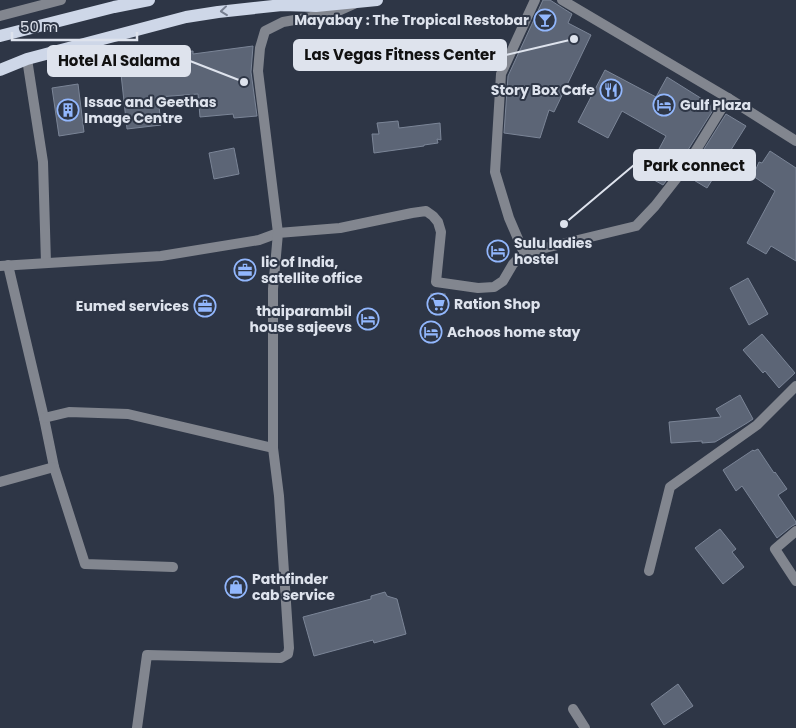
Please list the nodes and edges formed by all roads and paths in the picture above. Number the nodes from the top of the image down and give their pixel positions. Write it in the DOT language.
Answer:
graph roads {
  1 [pos="61,0"];
  2 [pos="149,0"];
  3 [pos="377,0"];
  4 [pos="535,0"];
  5 [pos="562,0"];
  6 [pos="359,2"];
  7 [pos="114,3"];
  8 [pos="282,3"];
  9 [pos="0,16"];
  10 [pos="0,36"];
  11 [pos="27,59"];
  12 [pos="0,70"];
  13 [pos="728,98"];
  14 [pos="796,142"];
  15 [pos="278,233"];
  16 [pos="524,253"];
  17 [pos="46,263"];
  18 [pos="4,266"];
  19 [pos="796,386"];
  20 [pos="44,418"];
  21 [pos="273,448"];
  22 [pos="54,467"];
  23 [pos="0,482"];
  24 [pos="796,531"];
  25 [pos="173,567"];
  26 [pos="649,571"];
  27 [pos="796,581"];
  28 [pos="573,709"];
  29 [pos="137,728"];
  30 [pos="585,728"];
  1 -- 9 [label="street"];
  2 -- 7 [label="main road"];
  3 -- 6 [label="main road"];
  4 -- 16 [label="street"];
  5 -- 13 [label="street"];
  6 -- 8 [label="main road"];
  6 -- 15 [label="street"];
  7 -- 10 [label="main road"];
  8 -- 11 [label="main road, one-way"];
  11 -- 12 [label="main road"];
  11 -- 17 [label="street"];
  13 -- 14 [label="street"];
  13 -- 16 [label="street"];
  15 -- 16 [label="street"];
  15 -- 17 [label="street"];
  15 -- 21 [label="street"];
  17 -- 18 [label="street"];
  18 -- 20 [label="street"];
  19 -- 26 [label="street"];
  20 -- 21 [label="street"];
  20 -- 22 [label="street"];
  21 -- 29 [label="street"];
  22 -- 23 [label="street"];
  22 -- 25 [label="street"];
  24 -- 27 [label="street"];
  28 -- 30 [label="street"];
}
